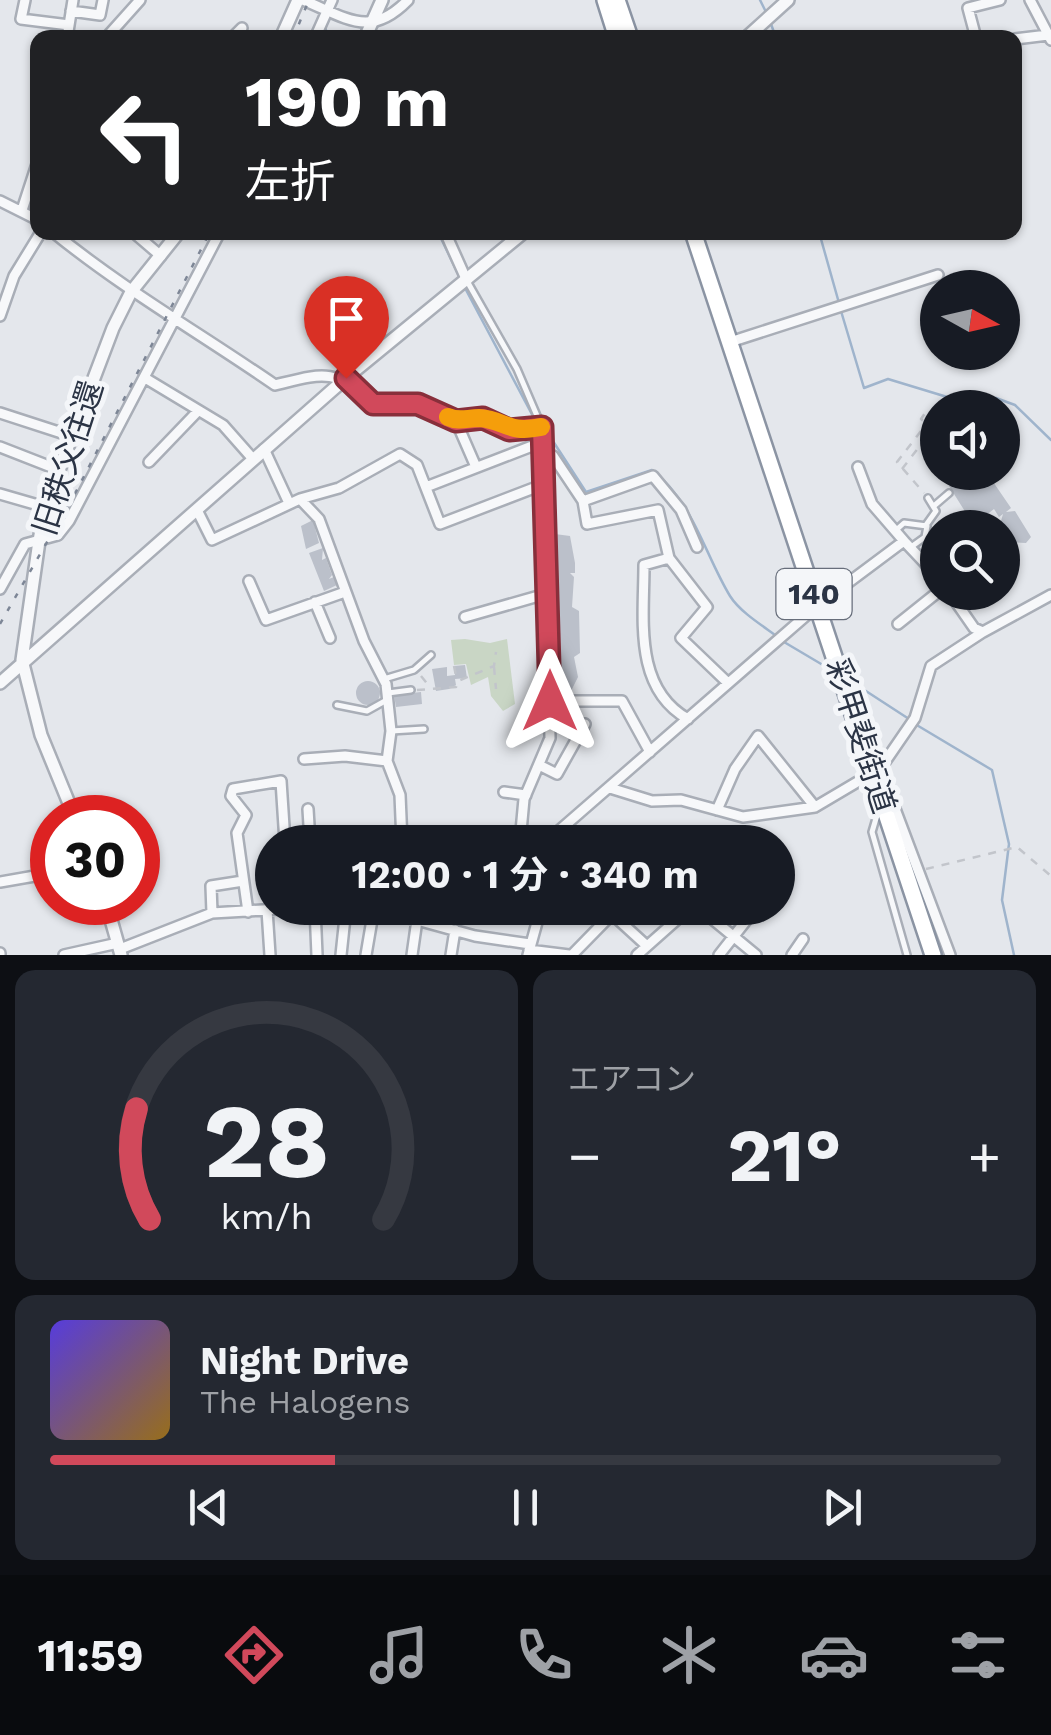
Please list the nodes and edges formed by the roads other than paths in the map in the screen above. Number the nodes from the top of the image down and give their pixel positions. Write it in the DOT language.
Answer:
graph roads {
  1 [pos="25,0"];
  2 [pos="103,0"];
  3 [pos="140,0"];
  4 [pos="301,0"];
  5 [pos="382,0"];
  6 [pos="408,0"];
  7 [pos="606,0"];
  8 [pos="617,0"];
  9 [pos="788,0"];
  10 [pos="1000,0"];
  11 [pos="1030,0"];
  12 [pos="330,5"];
  13 [pos="72,6"];
  14 [pos="374,23"];
  15 [pos="69,25"];
  16 [pos="69,30"];
  17 [pos="113,30"];
  18 [pos="285,30"];
  19 [pos="319,30"];
  20 [pos="370,30"];
  21 [pos="615,30"];
  22 [pos="627,30"];
  23 [pos="755,30"];
  24 [pos="974,30"];
  25 [pos="1049,38"];
  26 [pos="1022,39"];
  27 [pos="30,186"];
  28 [pos="0,201"];
  29 [pos="22,210"];
  30 [pos="30,215"];
  31 [pos="36,240"];
  32 [pos="63,240"];
  33 [pos="142,240"];
  34 [pos="173,240"];
  35 [pos="216,240"];
  36 [pos="449,240"];
  37 [pos="515,240"];
  38 [pos="686,240"];
  39 [pos="697,240"];
  40 [pos="160,256"];
  41 [pos="920,280"];
  42 [pos="468,281"];
  43 [pos="131,292"];
  44 [pos="0,316"];
  45 [pos="177,318"];
  46 [pos="730,342"];
  47 [pos="145,378"];
  48 [pos="346,378"];
  49 [pos="198,410"];
  50 [pos="0,413"];
  51 [pos="456,421"];
  52 [pos="544,433"];
  53 [pos="72,436"];
  54 [pos="0,447"];
  55 [pos="264,449"];
  56 [pos="545,454"];
  57 [pos="253,459"];
  58 [pos="149,462"];
  59 [pos="476,467"];
  60 [pos="858,467"];
  61 [pos="58,470"];
  62 [pos="547,483"];
  63 [pos="426,486"];
  64 [pos="950,493"];
  65 [pos="0,494"];
  66 [pos="928,498"];
  67 [pos="300,499"];
  68 [pos="583,501"];
  69 [pos="289,504"];
  70 [pos="935,505"];
  71 [pos="45,507"];
  72 [pos="197,510"];
  73 [pos="935,510"];
  74 [pos="920,524"];
  75 [pos="896,531"];
  76 [pos="920,539"];
  77 [pos="39,541"];
  78 [pos="908,544"];
  79 [pos="697,547"];
  80 [pos="920,557"];
  81 [pos="670,558"];
  82 [pos="249,582"];
  83 [pos="0,589"];
  84 [pos="345,592"];
  85 [pos="550,592"];
  86 [pos="1051,595"];
  87 [pos="315,602"];
  88 [pos="920,606"];
  89 [pos="814,610"];
  90 [pos="962,610"];
  91 [pos="466,617"];
  92 [pos="898,624"];
  93 [pos="982,632"];
  94 [pos="330,638"];
  95 [pos="430,655"];
  96 [pos="22,660"];
  97 [pos="2,677"];
  98 [pos="384,679"];
  99 [pos="728,683"];
  100 [pos="413,690"];
  101 [pos="388,696"];
  102 [pos="537,699"];
  103 [pos="550,700"];
  104 [pos="336,705"];
  105 [pos="688,719"];
  106 [pos="550,726"];
  107 [pos="424,729"];
  108 [pos="391,731"];
  109 [pos="650,752"];
  110 [pos="304,759"];
  111 [pos="387,761"];
  112 [pos="539,765"];
  113 [pos="872,773"];
  114 [pos="610,788"];
  115 [pos="504,792"];
  116 [pos="66,795"];
  117 [pos="526,796"];
  118 [pos="815,807"];
  119 [pos="308,809"];
  120 [pos="717,810"];
  121 [pos="877,815"];
  122 [pos="284,825"];
  123 [pos="309,825"];
  124 [pos="401,825"];
  125 [pos="522,825"];
  126 [pos="568,825"];
  127 [pos="30,877"];
  128 [pos="243,881"];
  129 [pos="0,882"];
  130 [pos="255,911"];
  131 [pos="248,912"];
  132 [pos="212,914"];
  133 [pos="113,925"];
  134 [pos="268,925"];
  135 [pos="316,925"];
  136 [pos="344,925"];
  137 [pos="371,925"];
  138 [pos="415,925"];
  139 [pos="436,925"];
  140 [pos="536,925"];
  141 [pos="671,925"];
  142 [pos="720,925"];
  143 [pos="745,925"];
  144 [pos="455,930"];
  145 [pos="736,938"];
  146 [pos="803,939"];
  147 [pos="647,946"];
  148 [pos="120,949"];
  149 [pos="529,950"];
  150 [pos="64,955"];
  151 [pos="270,955"];
  152 [pos="317,955"];
  153 [pos="341,955"];
  154 [pos="366,955"];
  155 [pos="412,955"];
  156 [pos="452,955"];
  157 [pos="570,955"];
  158 [pos="637,955"];
  159 [pos="719,955"];
  160 [pos="756,955"];
  161 [pos="792,955"];
  162 [pos="907,955"];
  163 [pos="922,955"];
  164 [pos="933,955"];
  165 [pos="950,955"];
  1 -- 15 [label="street"];
  2 -- 13 [label="street"];
  3 -- 17 [label="street"];
  4 -- 12 [label="street"];
  4 -- 18 [label="street"];
  5 -- 14 [label="street"];
  6 -- 14 [label="street"];
  7 -- 21 [label="highway"];
  8 -- 22 [label="highway"];
  9 -- 23 [label="street"];
  10 -- 24 [label="street"];
  11 -- 25 [label="street"];
  12 -- 14 [label="street"];
  12 -- 19 [label="street"];
  13 -- 15 [label="street"];
  14 -- 20 [label="street"];
  15 -- 16 [label="street"];
  25 -- 26 [label="street"];
  27 -- 29 [label="street"];
  28 -- 29 [label="street"];
  29 -- 30 [label="street"];
  31 -- 44 [label="street"];
  32 -- 43 [label="street"];
  33 -- 40 [label="street"];
  34 -- 40 [label="street, 旧秩父往還"];
  35 -- 45 [label="street"];
  36 -- 42 [label="street"];
  37 -- 42 [label="street"];
  38 -- 89 [label="highway, 彩甲斐街道 / 140"];
  39 -- 46 [label="highway, 彩甲斐街道 / 140"];
  40 -- 43 [label="street, 旧秩父往還"];
  41 -- 46 [label="street"];
  42 -- 48 [label="street"];
  42 -- 52 [label="lane"];
  43 -- 45 [label="street"];
  43 -- 53 [label="street, 旧秩父往還"];
  45 -- 47 [label="street"];
  45 -- 48 [label="street"];
  46 -- 89 [label="highway, 彩甲斐街道 / 140"];
  47 -- 49 [label="street"];
  47 -- 77 [label="street"];
  48 -- 51 [label="street"];
  48 -- 55 [label="street"];
  49 -- 57 [label="street"];
  49 -- 58 [label="street"];
  50 -- 53 [label="street"];
  51 -- 52 [label="street"];
  51 -- 59 [label="street"];
  52 -- 56 [label="street"];
  52 -- 59 [label="street"];
  53 -- 61 [label="street, 旧秩父往還"];
  54 -- 61 [label="street"];
  55 -- 57 [label="street"];
  55 -- 69 [label="street"];
  56 -- 62 [label="street"];
  56 -- 68 [label="street"];
  57 -- 72 [label="street"];
  59 -- 63 [label="street"];
  60 -- 75 [label="street"];
  61 -- 71 [label="street, 旧秩父往還"];
  62 -- 63 [label="street"];
  62 -- 85 [label="street"];
  63 -- 67 [label="street"];
  64 -- 70 [label="lane"];
  65 -- 71 [label="street"];
  66 -- 70 [label="lane"];
  67 -- 69 [label="street"];
  67 -- 84 [label="street"];
  68 -- 79 [label="street"];
  68 -- 81 [label="street"];
  69 -- 72 [label="street"];
  70 -- 73 [label="lane"];
  71 -- 77 [label="street, 旧秩父往還"];
  72 -- 96 [label="street"];
  74 -- 75 [label="lane"];
  75 -- 78 [label="street"];
  76 -- 78 [label="lane"];
  77 -- 83 [label="street"];
  77 -- 96 [label="street, 旧秩父往還"];
  78 -- 80 [label="street"];
  78 -- 89 [label="street"];
  81 -- 99 [label="street"];
  81 -- 105 [label="street"];
  82 -- 87 [label="street"];
  84 -- 87 [label="street"];
  84 -- 98 [label="street"];
  85 -- 91 [label="street"];
  85 -- 103 [label="street"];
  86 -- 93 [label="street"];
  87 -- 94 [label="street"];
  88 -- 92 [label="street"];
  89 -- 99 [label="street"];
  89 -- 113 [label="highway, 彩甲斐街道 / 140"];
  90 -- 93 [label="street"];
  93 -- 113 [label="street"];
  95 -- 98 [label="lane"];
  96 -- 97 [label="street"];
  96 -- 116 [label="street, 旧秩父往還"];
  98 -- 101 [label="street"];
  99 -- 105 [label="street"];
  100 -- 101 [label="lane"];
  101 -- 104 [label="lane"];
  101 -- 108 [label="street"];
  102 -- 103 [label="lane"];
  103 -- 106 [label="street"];
  103 -- 109 [label="street"];
  105 -- 109 [label="street"];
  106 -- 112 [label="street"];
  106 -- 112 [label="street"];
  107 -- 108 [label="lane"];
  108 -- 111 [label="street"];
  109 -- 114 [label="street"];
  110 -- 111 [label="street"];
  111 -- 124 [label="street"];
  112 -- 117 [label="street"];
  113 -- 118 [label="street"];
  113 -- 121 [label="highway, 彩甲斐街道 / 140"];
  113 -- 164 [label="highway, 彩甲斐街道 / 140"];
  113 -- 165 [label="street"];
  114 -- 120 [label="street"];
  114 -- 126 [label="street"];
  115 -- 117 [label="street"];
  117 -- 125 [label="street"];
  118 -- 120 [label="street"];
  118 -- 120 [label="street"];
  119 -- 123 [label="street"];
  121 -- 162 [label="lane"];
  121 -- 163 [label="highway, 彩甲斐街道 / 140"];
  122 -- 128 [label="street"];
  127 -- 129 [label="street"];
  128 -- 131 [label="street"];
  128 -- 132 [label="street"];
  130 -- 131 [label="street"];
  131 -- 132 [label="street"];
  132 -- 148 [label="street"];
  133 -- 148 [label="street"];
  134 -- 151 [label="street"];
  135 -- 152 [label="street"];
  136 -- 153 [label="street"];
  137 -- 154 [label="street"];
  138 -- 155 [label="street"];
  139 -- 144 [label="street"];
  140 -- 149 [label="street"];
  141 -- 147 [label="street"];
  142 -- 145 [label="street"];
  143 -- 145 [label="street"];
  144 -- 149 [label="street"];
  144 -- 156 [label="street"];
  145 -- 159 [label="street"];
  145 -- 160 [label="street"];
  146 -- 161 [label="street"];
  147 -- 157 [label="street"];
  147 -- 158 [label="street"];
  148 -- 150 [label="street"];
  149 -- 157 [label="street"];
}
